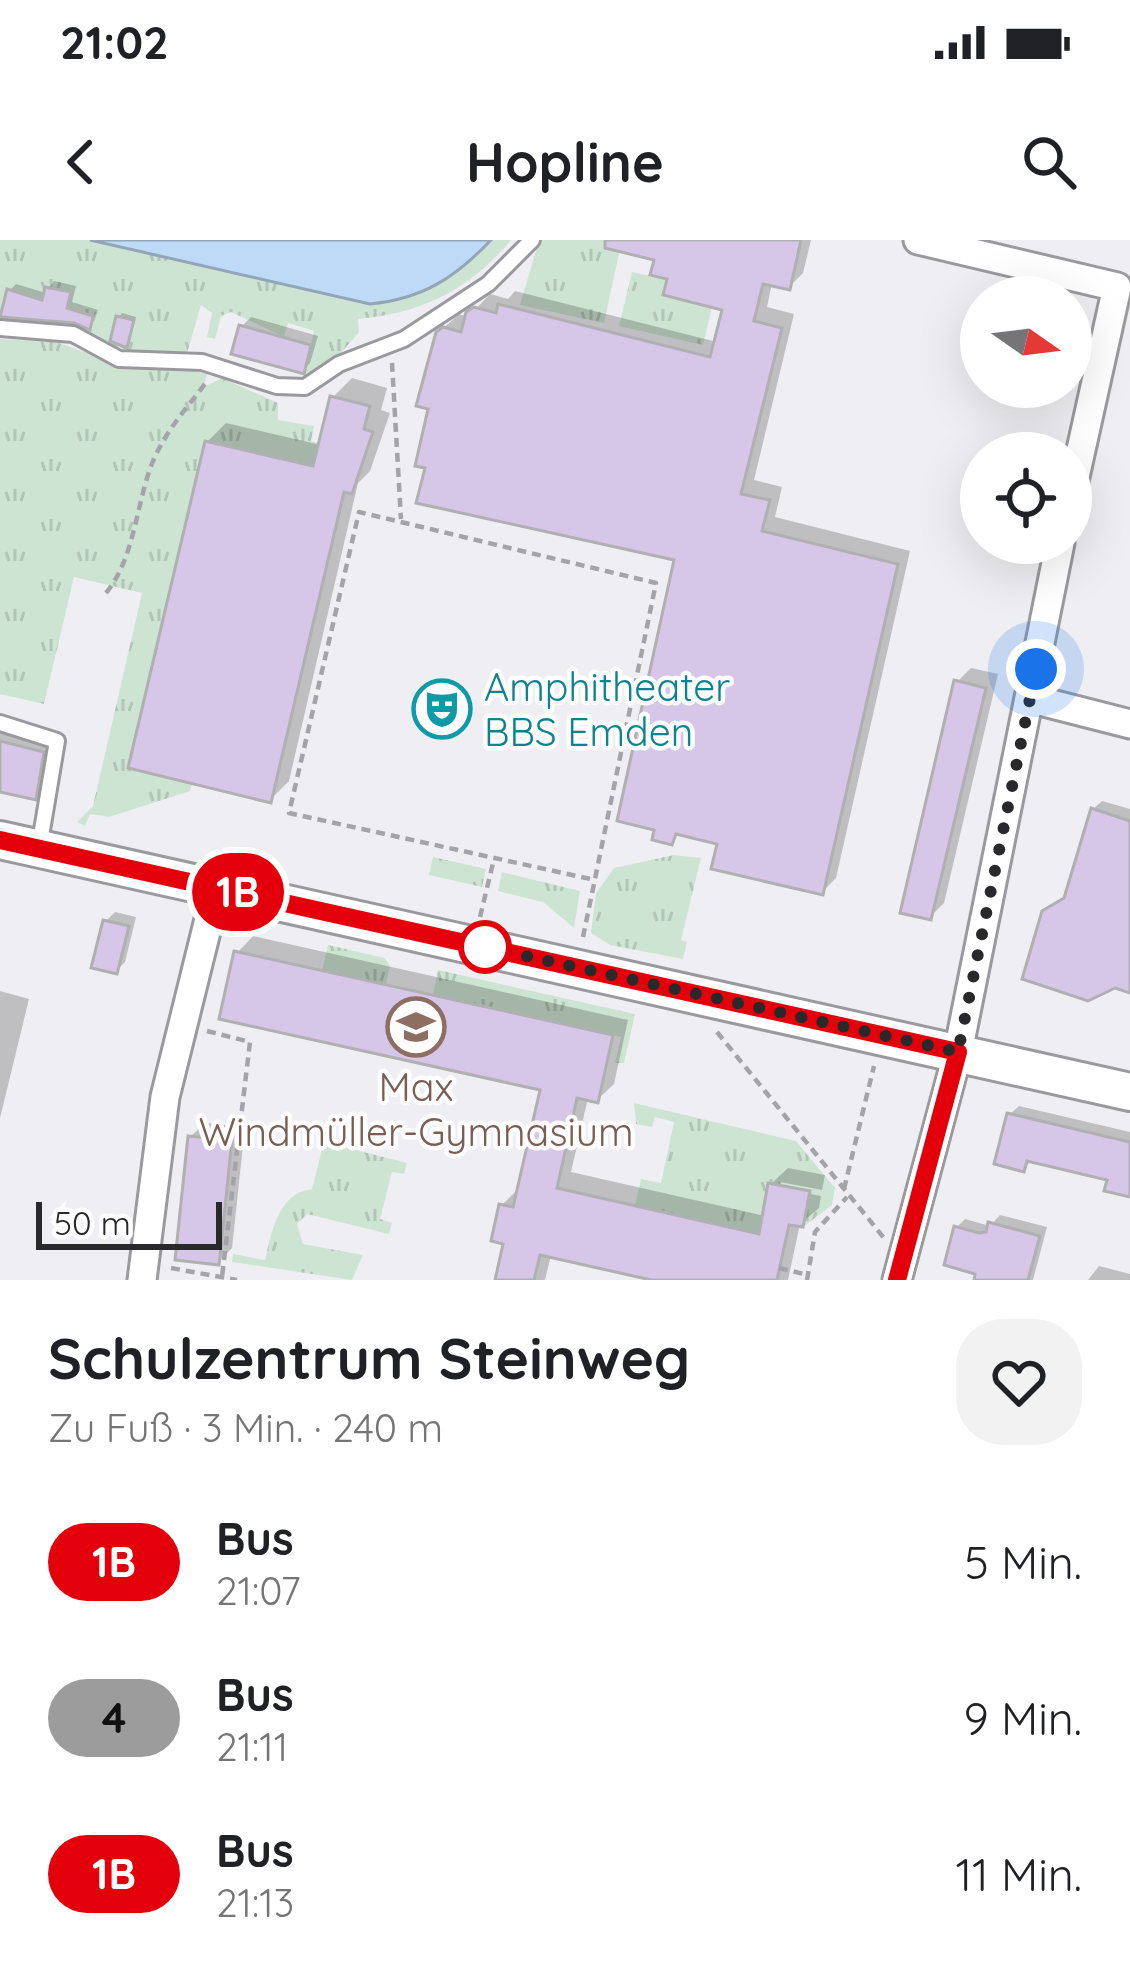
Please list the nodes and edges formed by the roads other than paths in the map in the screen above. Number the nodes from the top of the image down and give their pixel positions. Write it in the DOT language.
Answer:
graph roads {
  1 [pos="532,240"];
  2 [pos="918,240"];
  3 [pos="0,328"];
  4 [pos="1085,432"];
  5 [pos="1056,564"];
  6 [pos="1031,699"];
  7 [pos="0,723"];
  8 [pos="1130,724"];
  9 [pos="0,840"];
  10 [pos="39,848"];
  11 [pos="217,887"];
  12 [pos="958,1052"];
  13 [pos="1130,1092"];
  14 [pos="899,1270"];
  15 [pos="142,1272"];
  1 -- 3 [label="lane"];
  2 -- 4 [label="street"];
  5 -- 6 [label="street"];
  6 -- 8 [label="street"];
  6 -- 12 [label="street"];
  7 -- 10 [label="lane"];
  9 -- 10 [label="street"];
  10 -- 11 [label="street"];
  11 -- 12 [label="street"];
  11 -- 15 [label="street"];
  12 -- 13 [label="street"];
  12 -- 14 [label="street"];
}
